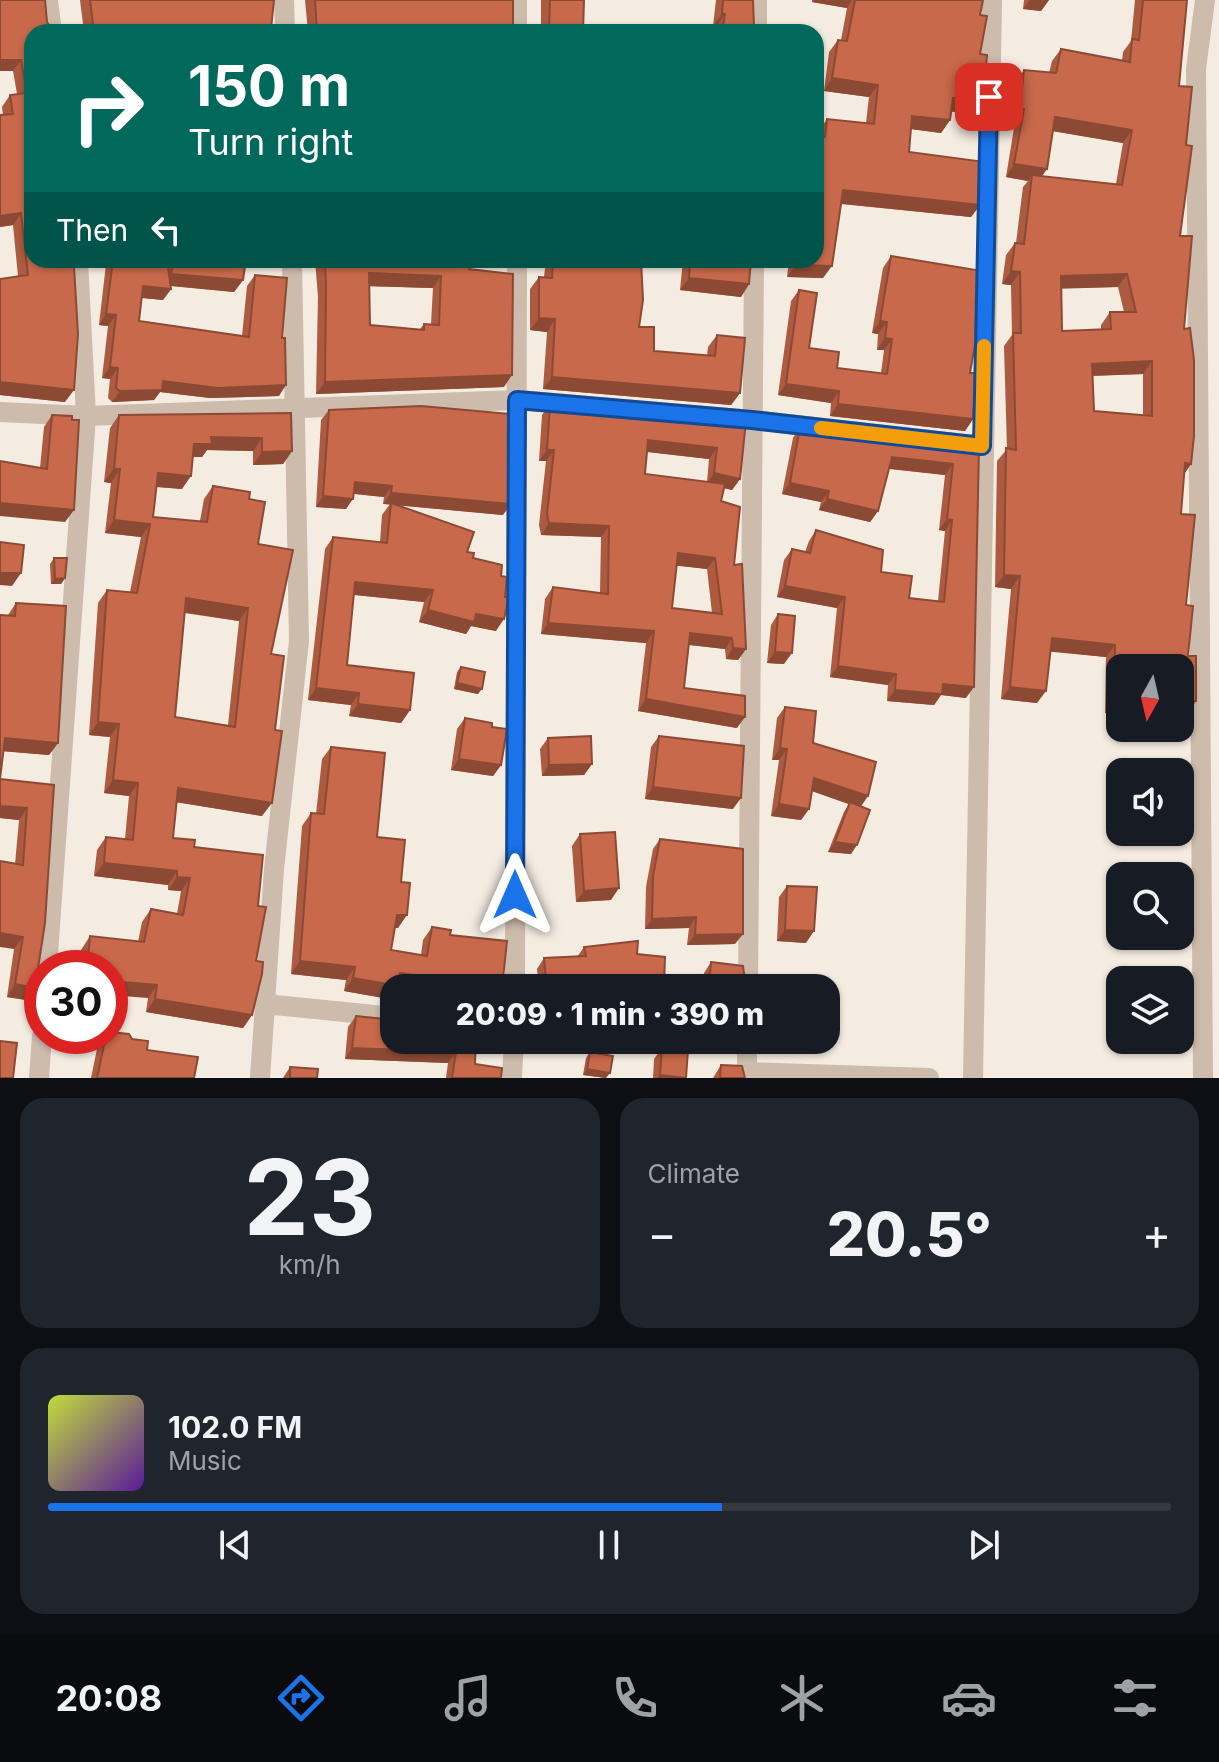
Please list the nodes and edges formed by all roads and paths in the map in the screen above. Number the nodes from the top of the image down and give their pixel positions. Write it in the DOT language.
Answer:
graph roads {
  1 [pos="48,0"];
  2 [pos="284,0"];
  3 [pos="517,0"];
  4 [pos="757,0"];
  5 [pos="992,0"];
  6 [pos="1205,0"];
  7 [pos="51,24"];
  8 [pos="285,24"];
  9 [pos="517,24"];
  10 [pos="757,24"];
  11 [pos="78,268"];
  12 [pos="292,268"];
  13 [pos="517,268"];
  14 [pos="754,268"];
  15 [pos="517,400"];
  16 [pos="295,407"];
  17 [pos="0,412"];
  18 [pos="86,416"];
  19 [pos="752,420"];
  20 [pos="982,446"];
  21 [pos="48,950"];
  22 [pos="515,974"];
  23 [pos="748,974"];
  24 [pos="265,1004"];
  25 [pos="380,1016"];
  26 [pos="41,1054"];
  27 [pos="513,1054"];
  28 [pos="747,1054"];
  29 [pos="747,1075"];
  30 [pos="39,1078"];
  31 [pos="260,1078"];
  32 [pos="512,1078"];
  33 [pos="929,1078"];
  34 [pos="973,1078"];
  35 [pos="1203,1078"];
  1 -- 7 [label="street"];
  2 -- 8 [label="street"];
  3 -- 9 [label="street"];
  4 -- 10 [label="street"];
  5 -- 20 [label="street"];
  6 -- 35 [label="street"];
  11 -- 18 [label="street"];
  12 -- 16 [label="street"];
  13 -- 15 [label="street"];
  14 -- 19 [label="street"];
  15 -- 16 [label="street"];
  15 -- 19 [label="street"];
  15 -- 22 [label="street"];
  16 -- 18 [label="street"];
  16 -- 24 [label="street"];
  17 -- 18 [label="street"];
  18 -- 21 [label="street"];
  19 -- 20 [label="street"];
  19 -- 23 [label="street"];
  20 -- 34 [label="street"];
  24 -- 25 [label="street"];
  24 -- 31 [label="street"];
  26 -- 30 [label="street"];
  27 -- 32 [label="street"];
  28 -- 29 [label="street"];
  29 -- 33 [label="street"];
}
